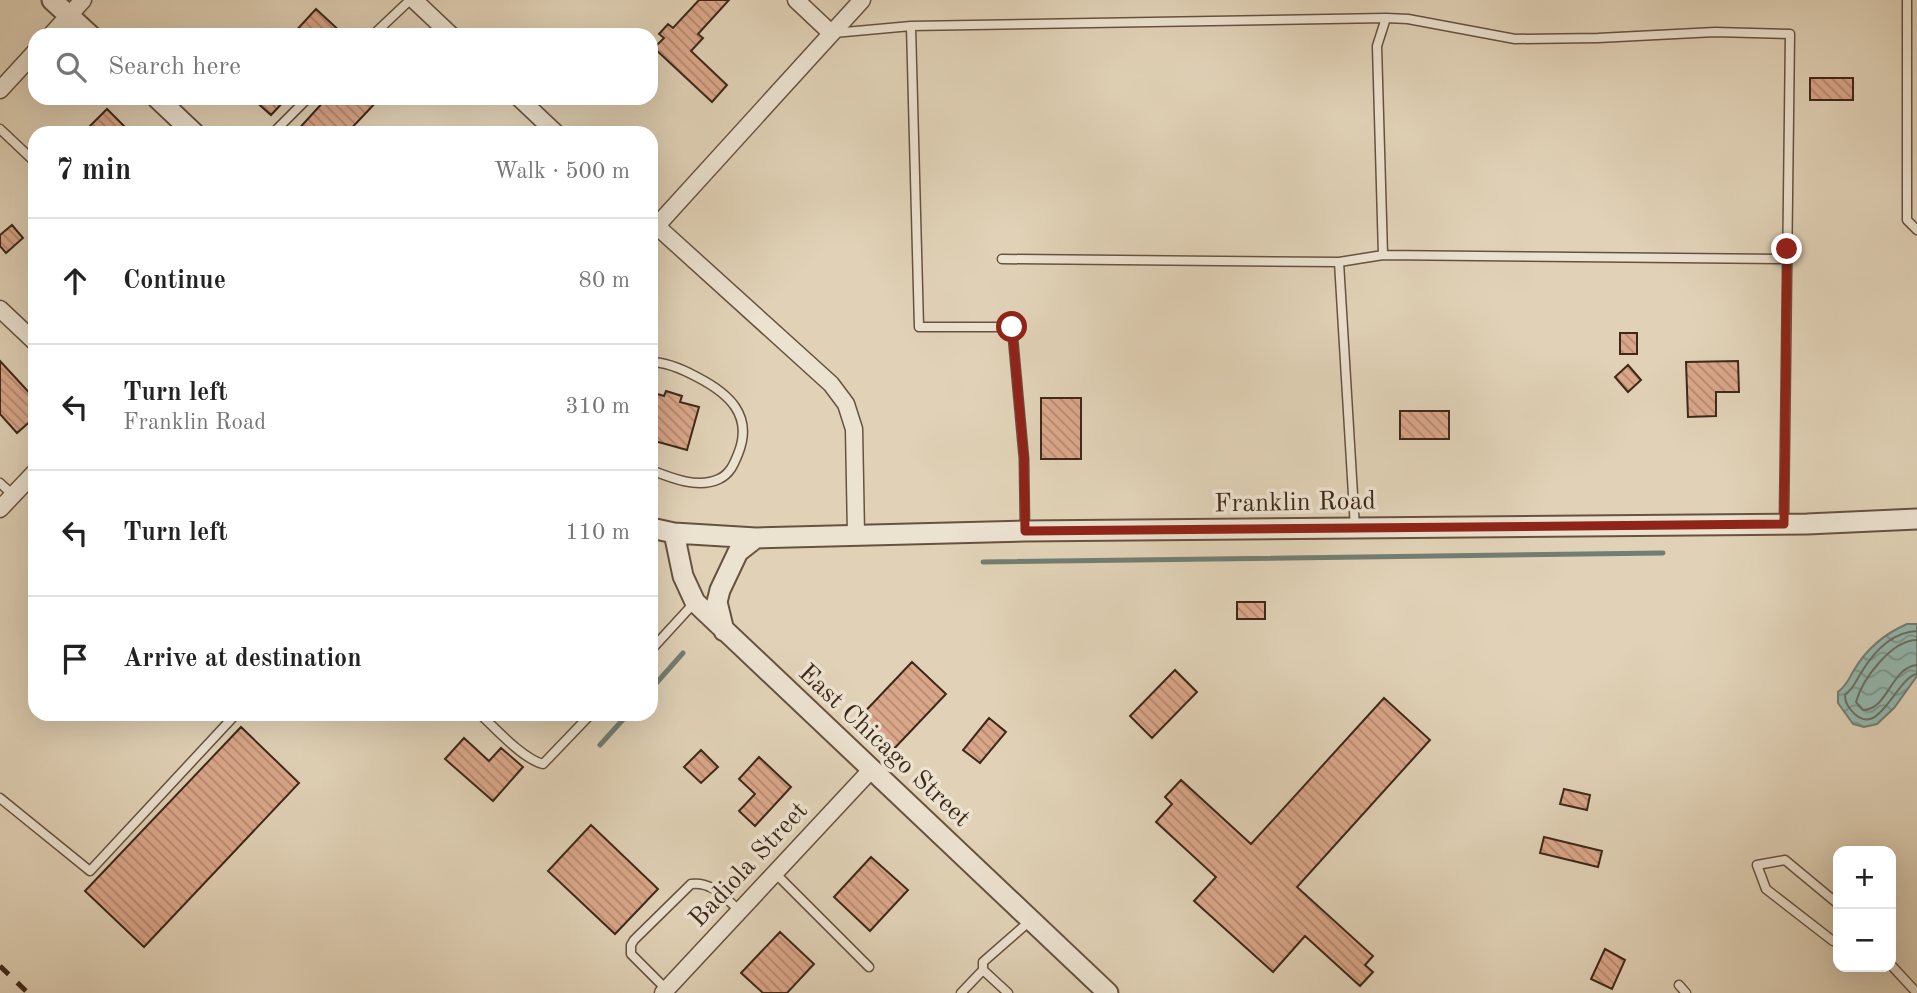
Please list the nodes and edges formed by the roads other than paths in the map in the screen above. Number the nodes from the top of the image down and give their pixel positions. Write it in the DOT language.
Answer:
graph roads {
  1 [pos="52,0"];
  2 [pos="83,0"];
  3 [pos="412,0"];
  4 [pos="796,0"];
  5 [pos="862,0"];
  6 [pos="1907,0"];
  7 [pos="69,15"];
  8 [pos="1386,18"];
  9 [pos="911,26"];
  10 [pos="57,28"];
  11 [pos="83,28"];
  12 [pos="381,28"];
  13 [pos="444,28"];
  14 [pos="831,33"];
  15 [pos="28,60"];
  16 [pos="0,90"];
  17 [pos="164,105"];
  18 [pos="301,105"];
  19 [pos="526,105"];
  20 [pos="187,126"];
  21 [pos="280,126"];
  22 [pos="549,126"];
  23 [pos="0,129"];
  24 [pos="28,155"];
  25 [pos="658,222"];
  26 [pos="1917,230"];
  27 [pos="658,231"];
  28 [pos="1383,255"];
  29 [pos="1002,259"];
  30 [pos="1787,259"];
  31 [pos="1339,262"];
  32 [pos="0,309"];
  33 [pos="28,335"];
  34 [pos="658,362"];
  35 [pos="658,473"];
  36 [pos="28,479"];
  37 [pos="0,483"];
  38 [pos="13,495"];
  39 [pos="0,509"];
  40 [pos="1917,519"];
  41 [pos="1784,524"];
  42 [pos="1355,528"];
  43 [pos="658,530"];
  44 [pos="1025,531"];
  45 [pos="674,533"];
  46 [pos="856,534"];
  47 [pos="756,538"];
  48 [pos="695,602"];
  49 [pos="724,632"];
  50 [pos="658,642"];
  51 [pos="229,721"];
  52 [pos="487,721"];
  53 [pos="584,721"];
  54 [pos="871,770"];
  55 [pos="0,798"];
  56 [pos="775,873"];
  57 [pos="1833,900"];
  58 [pos="740,911"];
  59 [pos="1031,920"];
  60 [pos="1833,941"];
  61 [pos="869,967"];
  62 [pos="983,970"];
  63 [pos="1896,970"];
  64 [pos="1679,985"];
  65 [pos="665,991"];
  66 [pos="961,993"];
  67 [pos="1008,993"];
  68 [pos="1108,993"];
  69 [pos="1686,993"];
  70 [pos="1917,993"];
  1 -- 7 [label="street"];
  2 -- 7 [label="street"];
  3 -- 12 [label="lane"];
  3 -- 13 [label="street"];
  4 -- 14 [label="street"];
  5 -- 14 [label="street"];
  6 -- 26 [label="lane"];
  7 -- 10 [label="street"];
  7 -- 11 [label="street"];
  8 -- 9 [label="lane"];
  8 -- 28 [label="lane"];
  8 -- 30 [label="lane"];
  9 -- 14 [label="lane"];
  9 -- 44 [label="lane"];
  14 -- 25 [label="street"];
  15 -- 16 [label="street"];
  17 -- 20 [label="street"];
  18 -- 21 [label="lane"];
  19 -- 22 [label="street"];
  23 -- 24 [label="lane"];
  27 -- 46 [label="street"];
  28 -- 30 [label="lane"];
  28 -- 31 [label="lane"];
  29 -- 31 [label="lane"];
  30 -- 41 [label="lane"];
  31 -- 42 [label="lane"];
  32 -- 33 [label="street"];
  34 -- 35 [label="lane"];
  36 -- 38 [label="street"];
  37 -- 38 [label="lane"];
  38 -- 39 [label="street"];
  40 -- 41 [label="street, Franklin Road"];
  41 -- 42 [label="street, Franklin Road"];
  42 -- 44 [label="street, Franklin Road"];
  43 -- 45 [label="street"];
  44 -- 46 [label="street, Franklin Road"];
  45 -- 47 [label="street, Franklin Road"];
  45 -- 48 [label="street, East Chicago Street"];
  46 -- 47 [label="street, Franklin Road"];
  47 -- 49 [label="street"];
  48 -- 49 [label="street, East Chicago Street"];
  48 -- 50 [label="lane"];
  49 -- 54 [label="street, East Chicago Street"];
  51 -- 55 [label="lane"];
  52 -- 53 [label="lane"];
  54 -- 56 [label="street, Badiola Street"];
  54 -- 59 [label="street, East Chicago Street"];
  56 -- 58 [label="street, Badiola Street"];
  56 -- 61 [label="lane"];
  57 -- 60 [label="lane"];
  58 -- 65 [label="street, Badiola Street"];
  58 -- 65 [label="lane"];
  59 -- 62 [label="lane"];
  59 -- 68 [label="street, East Chicago Street"];
  62 -- 66 [label="lane"];
  62 -- 67 [label="lane"];
  63 -- 70 [label="lane"];
  64 -- 69 [label="lane"];
}
